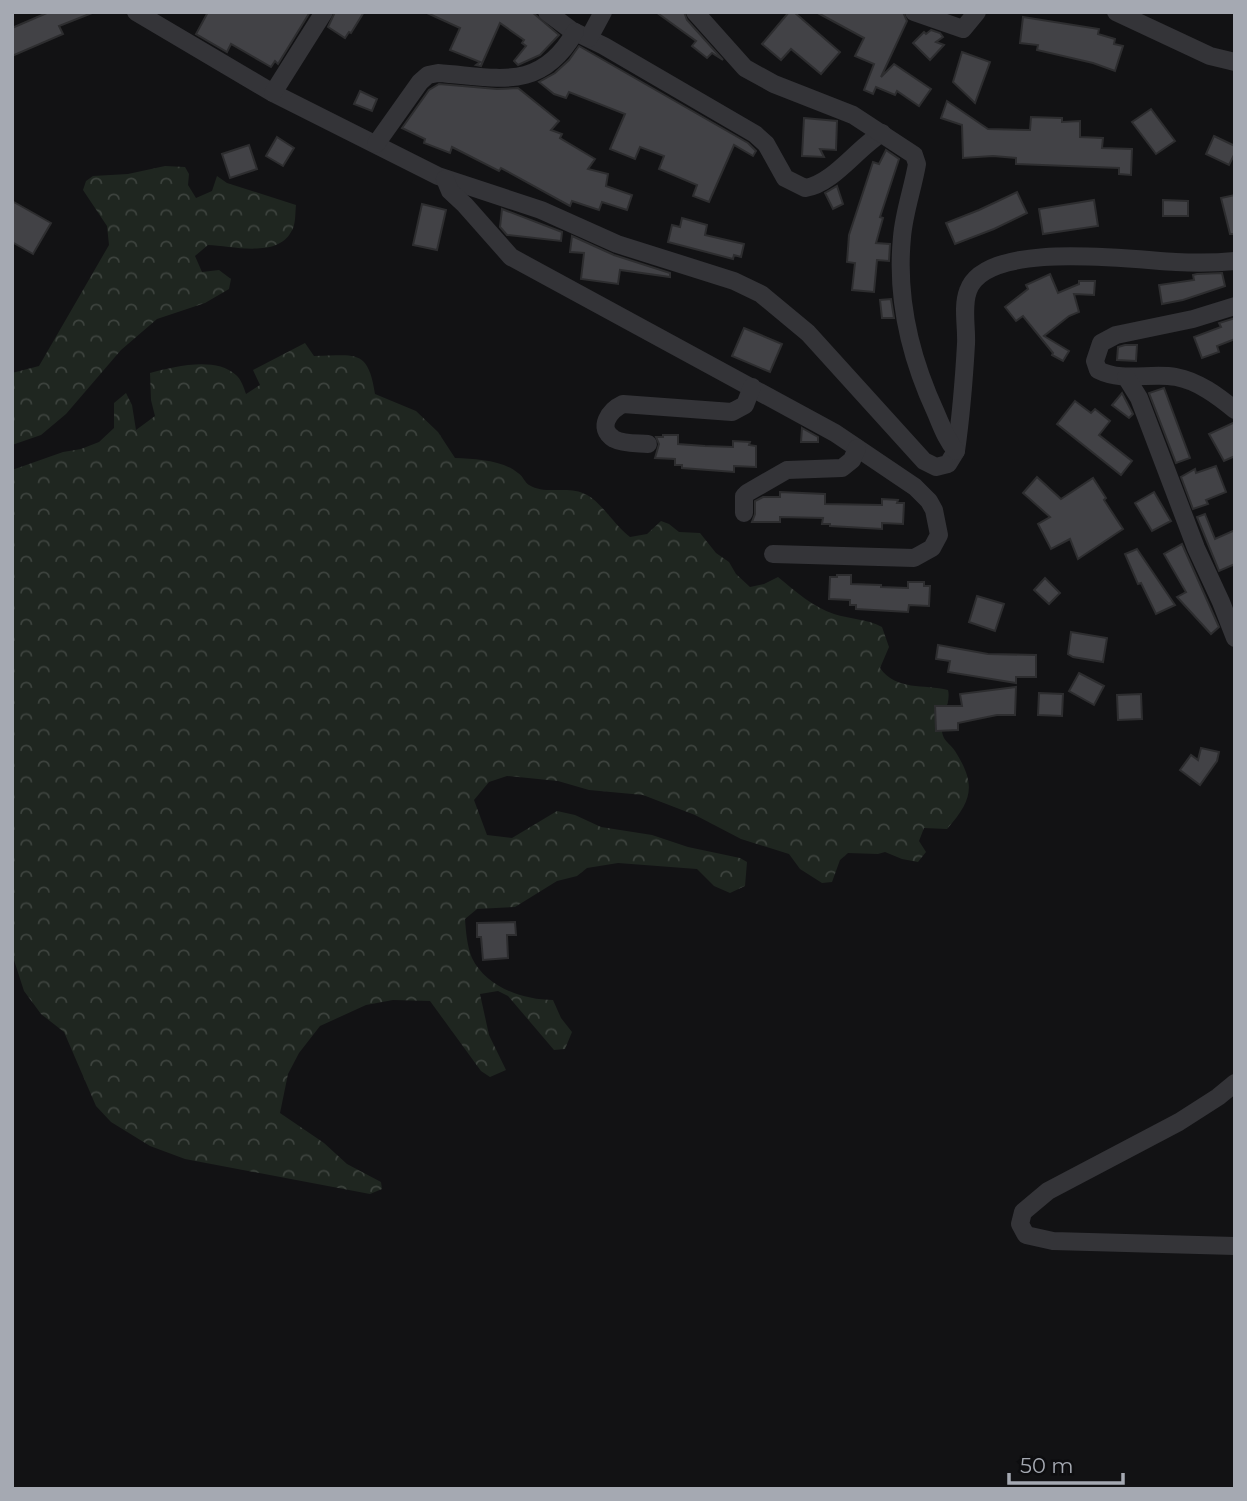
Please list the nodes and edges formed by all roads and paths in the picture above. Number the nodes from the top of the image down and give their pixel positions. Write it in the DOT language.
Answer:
graph roads {
  1 [pos="136,12"];
  2 [pos="324,12"];
  3 [pos="548,12"];
  4 [pos="603,12"];
  5 [pos="695,12"];
  6 [pos="914,12"];
  7 [pos="977,12"];
  8 [pos="1116,12"];
  9 [pos="582,35"];
  10 [pos="1235,62"];
  11 [pos="274,93"];
  12 [pos="883,133"];
  13 [pos="376,144"];
  14 [pos="445,179"];
  15 [pos="1235,261"];
  16 [pos="1235,306"];
  17 [pos="1126,377"];
  18 [pos="752,387"];
  19 [pos="1235,410"];
  20 [pos="648,444"];
  21 [pos="857,448"];
  22 [pos="956,451"];
  23 [pos="744,513"];
  24 [pos="773,554"];
  25 [pos="1235,638"];
  26 [pos="1235,1083"];
  27 [pos="1235,1247"];
  1 -- 11 [label="street"];
  2 -- 11 [label="street"];
  3 -- 9 [label="street"];
  4 -- 9 [label="street"];
  5 -- 12 [label="street"];
  6 -- 7 [label="street"];
  8 -- 10 [label="street"];
  9 -- 12 [label="street"];
  9 -- 13 [label="street"];
  11 -- 13 [label="street"];
  12 -- 22 [label="street"];
  13 -- 14 [label="street"];
  14 -- 18 [label="street"];
  14 -- 22 [label="street"];
  15 -- 22 [label="street"];
  16 -- 17 [label="street"];
  17 -- 19 [label="street"];
  17 -- 25 [label="street"];
  18 -- 20 [label="street"];
  18 -- 21 [label="street"];
  21 -- 23 [label="street"];
  21 -- 24 [label="street"];
  26 -- 27 [label="street"];
}
